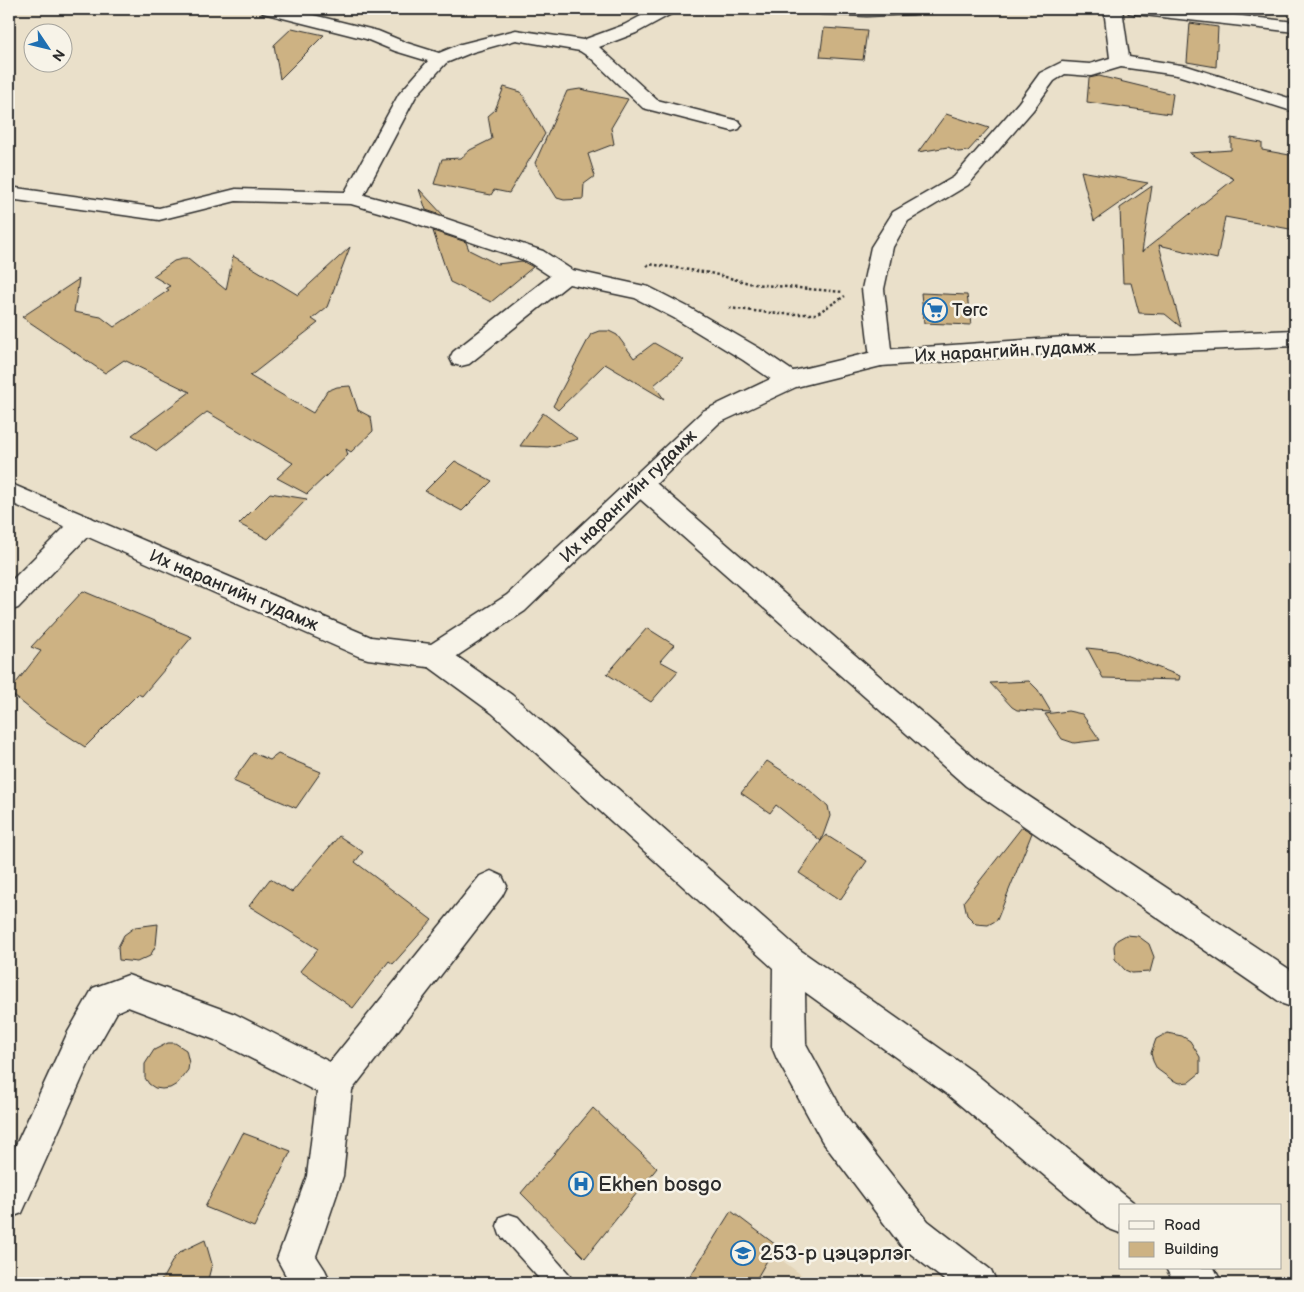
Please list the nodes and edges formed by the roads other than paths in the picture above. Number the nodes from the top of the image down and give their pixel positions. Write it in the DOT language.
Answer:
graph roads {
  1 [pos="269,9"];
  2 [pos="667,9"];
  3 [pos="822,9"];
  4 [pos="913,9"];
  5 [pos="1114,9"];
  6 [pos="1134,9"];
  7 [pos="867,10"];
  8 [pos="1295,26"];
  9 [pos="585,46"];
  10 [pos="440,59"];
  11 [pos="1120,61"];
  12 [pos="1295,106"];
  13 [pos="732,125"];
  14 [pos="9,193"];
  15 [pos="352,198"];
  16 [pos="565,276"];
  17 [pos="1295,338"];
  18 [pos="462,358"];
  19 [pos="881,358"];
  20 [pos="789,380"];
  21 [pos="640,484"];
  22 [pos="9,492"];
  23 [pos="83,525"];
  24 [pos="9,600"];
  25 [pos="435,656"];
  26 [pos="492,886"];
  27 [pos="789,961"];
  28 [pos="1295,992"];
  29 [pos="335,1082"];
  30 [pos="9,1200"];
  31 [pos="1119,1214"];
  32 [pos="508,1226"];
  33 [pos="1187,1270"];
  34 [pos="312,1283"];
  35 [pos="560,1283"];
  36 [pos="978,1283"];
  37 [pos="1203,1283"];
  1 -- 10 [label="street"];
  2 -- 9 [label="street"];
  3 -- 7 [label="street"];
  4 -- 7 [label="street"];
  5 -- 11 [label="street"];
  6 -- 8 [label="street"];
  9 -- 10 [label="street"];
  9 -- 13 [label="street"];
  10 -- 15 [label="street"];
  11 -- 12 [label="street"];
  11 -- 19 [label="street"];
  14 -- 15 [label="street"];
  15 -- 16 [label="street"];
  16 -- 18 [label="street"];
  16 -- 20 [label="street"];
  17 -- 19 [label="street, Их нарангийн гудамж"];
  19 -- 20 [label="street, Их нарангийн гудамж"];
  20 -- 21 [label="street, Их нарангийн гудамж"];
  21 -- 25 [label="street, Их нарангийн гудамж"];
  21 -- 28 [label="street"];
  22 -- 23 [label="street, Их нарангийн гудамж"];
  23 -- 24 [label="street"];
  23 -- 25 [label="street, Их нарангийн гудамж"];
  25 -- 27 [label="street"];
  26 -- 29 [label="street"];
  27 -- 31 [label="street"];
  27 -- 36 [label="street"];
  29 -- 30 [label="street"];
  29 -- 34 [label="street"];
  32 -- 35 [label="lane"];
  33 -- 37 [label="street"];
}
